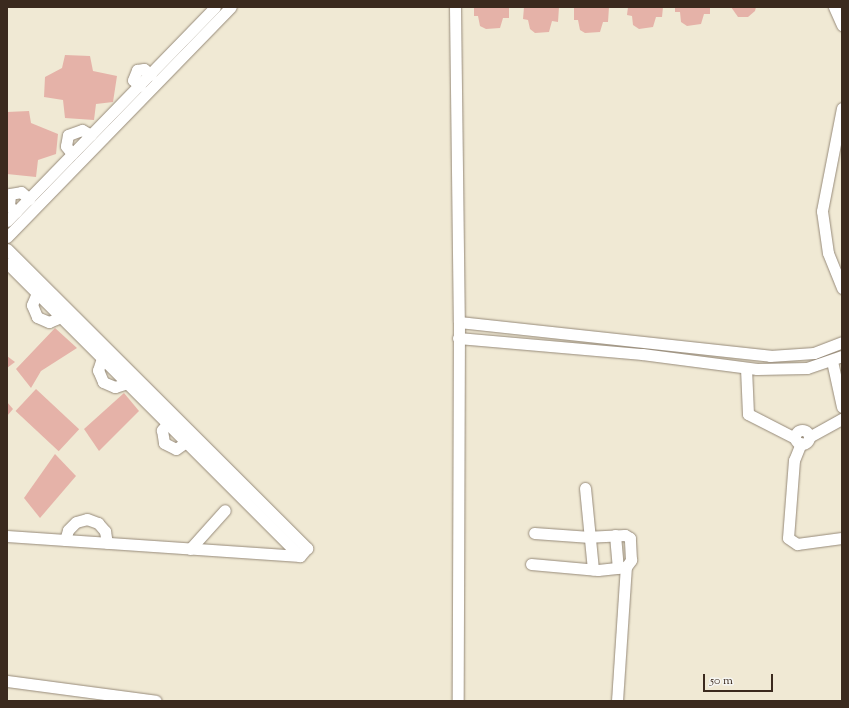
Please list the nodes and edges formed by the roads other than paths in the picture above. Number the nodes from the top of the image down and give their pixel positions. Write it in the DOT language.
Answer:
graph roads {
  1 [pos="215,7"];
  2 [pos="230,7"];
  3 [pos="455,7"];
  4 [pos="834,7"];
  5 [pos="842,25"];
  6 [pos="842,108"];
  7 [pos="91,135"];
  8 [pos="72,154"];
  9 [pos="29,199"];
  10 [pos="16,212"];
  11 [pos="7,222"];
  12 [pos="7,237"];
  13 [pos="7,249"];
  14 [pos="7,263"];
  15 [pos="842,288"];
  16 [pos="37,293"];
  17 [pos="61,317"];
  18 [pos="459,322"];
  19 [pos="458,338"];
  20 [pos="842,342"];
  21 [pos="770,356"];
  22 [pos="102,358"];
  23 [pos="837,359"];
  24 [pos="746,368"];
  25 [pos="770,370"];
  26 [pos="127,383"];
  27 [pos="842,407"];
  28 [pos="175,414"];
  29 [pos="842,419"];
  30 [pos="167,422"];
  31 [pos="196,435"];
  32 [pos="802,439"];
  33 [pos="187,443"];
  34 [pos="585,488"];
  35 [pos="224,510"];
  36 [pos="534,533"];
  37 [pos="7,536"];
  38 [pos="590,537"];
  39 [pos="842,538"];
  40 [pos="65,540"];
  41 [pos="107,543"];
  42 [pos="190,549"];
  43 [pos="300,556"];
  44 [pos="531,564"];
  45 [pos="622,568"];
  46 [pos="593,570"];
  47 [pos="7,682"];
  48 [pos="156,701"];
  49 [pos="458,701"];
  50 [pos="617,701"];
  1 -- 7 [label="street"];
  2 -- 12 [label="street"];
  3 -- 18 [label="street"];
  4 -- 5 [label="street"];
  6 -- 15 [label="street"];
  7 -- 8 [label="street"];
  7 -- 8 [label="street"];
  8 -- 9 [label="street"];
  9 -- 10 [label="street"];
  9 -- 10 [label="street"];
  10 -- 11 [label="street"];
  13 -- 28 [label="street"];
  14 -- 16 [label="street"];
  16 -- 17 [label="street"];
  16 -- 17 [label="street"];
  17 -- 22 [label="street"];
  18 -- 19 [label="street"];
  18 -- 21 [label="street"];
  19 -- 24 [label="street"];
  19 -- 49 [label="street"];
  20 -- 21 [label="street"];
  21 -- 25 [label="street"];
  22 -- 26 [label="street"];
  22 -- 26 [label="street"];
  23 -- 25 [label="street"];
  23 -- 27 [label="street"];
  24 -- 25 [label="street"];
  24 -- 32 [label="street"];
  26 -- 30 [label="street"];
  28 -- 30 [label="street"];
  28 -- 31 [label="street"];
  29 -- 32 [label="street"];
  30 -- 33 [label="street"];
  30 -- 33 [label="street"];
  31 -- 33 [label="street"];
  31 -- 43 [label="street"];
  32 -- 39 [label="street"];
  33 -- 43 [label="street"];
  34 -- 38 [label="street"];
  35 -- 42 [label="street"];
  36 -- 38 [label="street"];
  37 -- 40 [label="street"];
  38 -- 45 [label="street"];
  38 -- 46 [label="street"];
  40 -- 41 [label="street"];
  40 -- 41 [label="street"];
  41 -- 42 [label="street"];
  42 -- 43 [label="street"];
  44 -- 46 [label="street"];
  45 -- 46 [label="street"];
  45 -- 50 [label="street"];
  47 -- 48 [label="street"];
}
